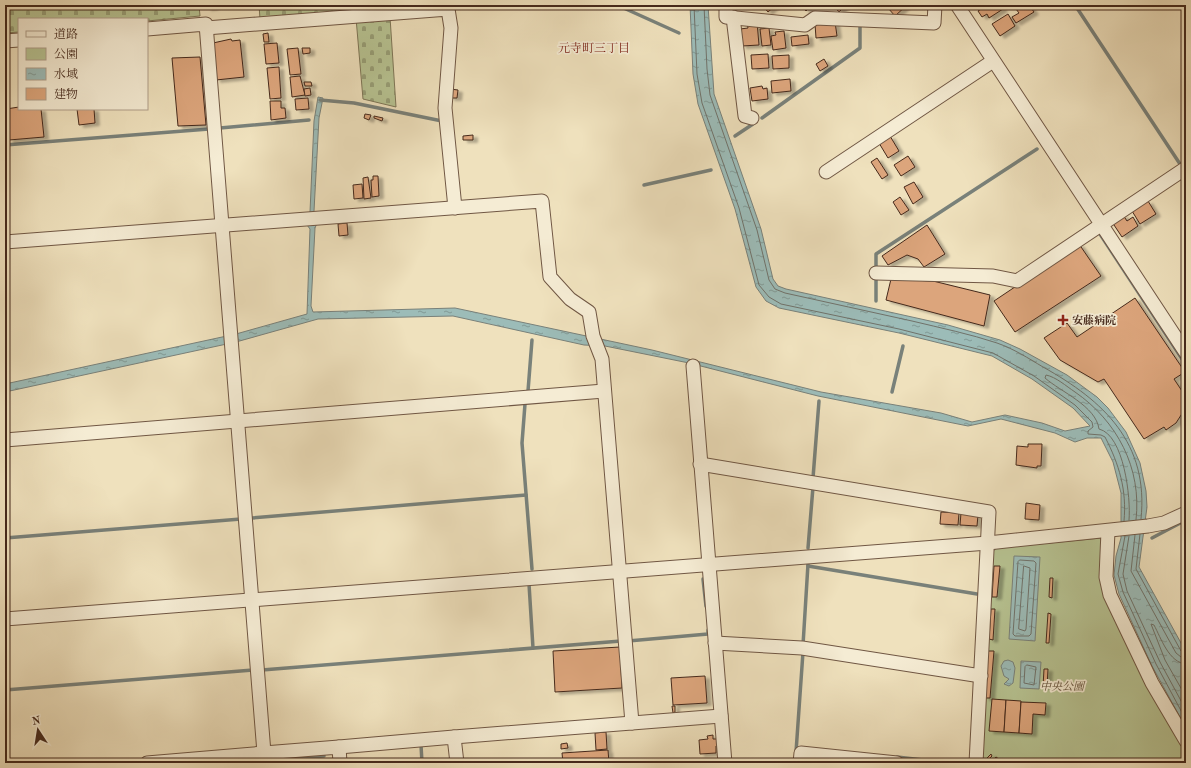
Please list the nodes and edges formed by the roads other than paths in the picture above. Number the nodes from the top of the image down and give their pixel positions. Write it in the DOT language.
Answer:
graph roads {
  1 [pos="726,5"];
  2 [pos="935,5"];
  3 [pos="957,5"];
  4 [pos="733,17"];
  5 [pos="206,28"];
  6 [pos="148,29"];
  7 [pos="18,40"];
  8 [pos="5,41"];
  9 [pos="994,61"];
  10 [pos="752,118"];
  11 [pos="1186,168"];
  12 [pos="826,172"];
  13 [pos="455,208"];
  14 [pos="222,224"];
  15 [pos="1101,224"];
  16 [pos="5,242"];
  17 [pos="876,273"];
  18 [pos="1186,353"];
  19 [pos="693,366"];
  20 [pos="604,391"];
  21 [pos="238,421"];
  22 [pos="5,440"];
  23 [pos="700,464"];
  24 [pos="1186,513"];
  25 [pos="1113,531"];
  26 [pos="988,543"];
  27 [pos="708,564"];
  28 [pos="619,570"];
  29 [pos="253,600"];
  30 [pos="5,619"];
  31 [pos="715,643"];
  32 [pos="981,676"];
  33 [pos="721,716"];
  34 [pos="632,723"];
  35 [pos="454,737"];
  36 [pos="1186,741"];
  37 [pos="339,747"];
  38 [pos="264,753"];
  39 [pos="147,763"];
  40 [pos="340,763"];
  41 [pos="457,763"];
  42 [pos="725,763"];
  43 [pos="800,763"];
  44 [pos="897,763"];
  45 [pos="976,763"];
  1 -- 4 [label="street"];
  2 -- 4 [label="street"];
  3 -- 9 [label="street"];
  4 -- 10 [label="street"];
  5 -- 6 [label="street"];
  5 -- 13 [label="street"];
  5 -- 14 [label="street"];
  7 -- 8 [label="street"];
  9 -- 12 [label="street"];
  9 -- 15 [label="street"];
  11 -- 15 [label="street"];
  13 -- 14 [label="street"];
  13 -- 20 [label="street"];
  14 -- 16 [label="street"];
  14 -- 21 [label="street"];
  15 -- 17 [label="street"];
  15 -- 18 [label="street"];
  19 -- 23 [label="street"];
  20 -- 21 [label="street"];
  20 -- 28 [label="street"];
  21 -- 22 [label="street"];
  21 -- 29 [label="street"];
  23 -- 26 [label="street"];
  23 -- 27 [label="street"];
  24 -- 25 [label="street"];
  25 -- 26 [label="street"];
  25 -- 36 [label="street"];
  26 -- 27 [label="street"];
  26 -- 32 [label="street"];
  27 -- 28 [label="street"];
  27 -- 31 [label="street"];
  28 -- 29 [label="street"];
  28 -- 34 [label="street"];
  29 -- 30 [label="street"];
  29 -- 38 [label="street"];
  31 -- 32 [label="street"];
  31 -- 33 [label="street"];
  32 -- 45 [label="street"];
  33 -- 34 [label="street"];
  33 -- 42 [label="street"];
  34 -- 35 [label="street"];
  35 -- 37 [label="street"];
  35 -- 41 [label="street"];
  37 -- 38 [label="street"];
  37 -- 40 [label="street"];
  38 -- 39 [label="street"];
  43 -- 44 [label="street"];
}
